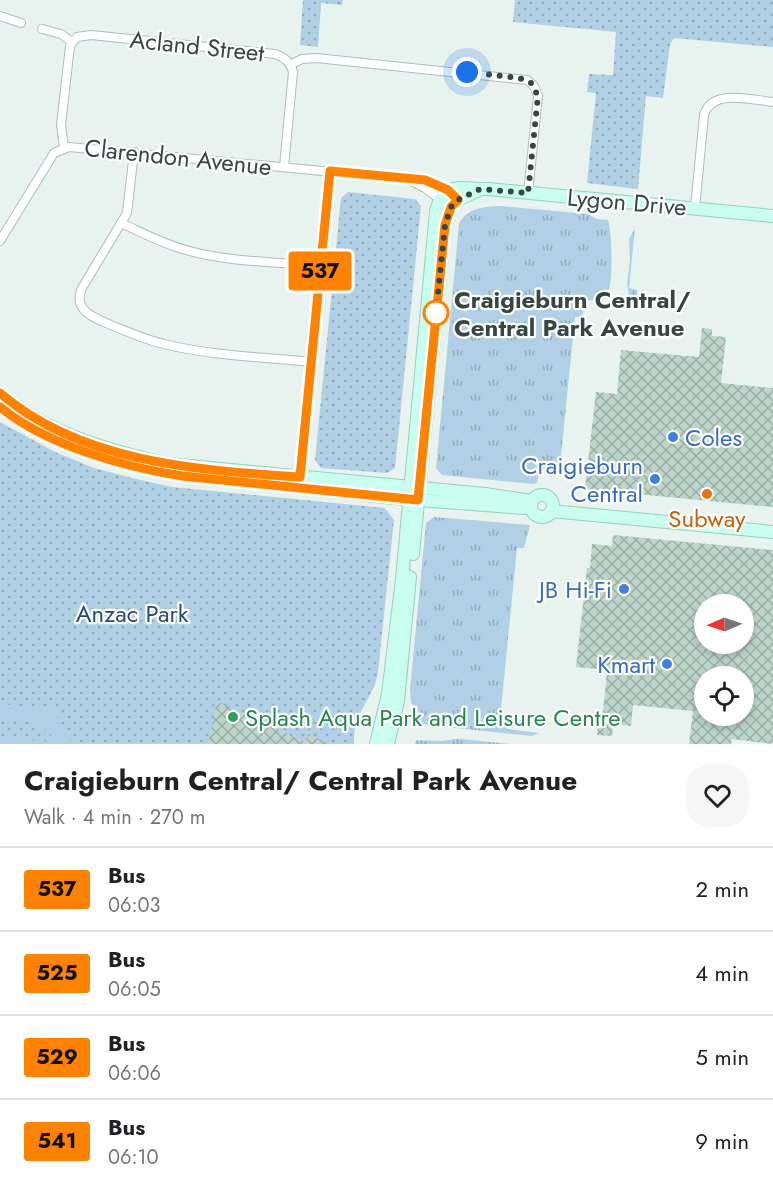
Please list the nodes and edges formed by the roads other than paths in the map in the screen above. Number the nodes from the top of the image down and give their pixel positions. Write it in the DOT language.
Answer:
graph roads {
  1 [pos="0,16"];
  2 [pos="21,23"];
  3 [pos="42,29"];
  4 [pos="72,42"];
  5 [pos="290,64"];
  6 [pos="773,102"];
  7 [pos="64,147"];
  8 [pos="134,152"];
  9 [pos="284,167"];
  10 [pos="330,171"];
  11 [pos="480,189"];
  12 [pos="528,193"];
  13 [pos="444,194"];
  14 [pos="454,203"];
  15 [pos="694,208"];
  16 [pos="773,216"];
  17 [pos="122,223"];
  18 [pos="0,241"];
  19 [pos="321,266"];
  20 [pos="312,362"];
  21 [pos="0,393"];
  22 [pos="0,407"];
  23 [pos="300,482"];
  24 [pos="414,493"];
  25 [pos="532,505"];
  26 [pos="552,507"];
  27 [pos="773,525"];
  28 [pos="773,532"];
  29 [pos="376,744"];
  30 [pos="388,744"];
  1 -- 2 [label="street"];
  3 -- 4 [label="street"];
  4 -- 5 [label="street, Acland Street"];
  4 -- 7 [label="street"];
  5 -- 9 [label="street, Acland Street"];
  5 -- 12 [label="street"];
  6 -- 15 [label="street"];
  7 -- 8 [label="street, Clarendon Avenue"];
  7 -- 18 [label="street, Clarendon Avenue"];
  8 -- 9 [label="street, Clarendon Avenue"];
  8 -- 17 [label="street"];
  9 -- 10 [label="street, Clarendon Avenue"];
  10 -- 13 [label="street, Clarendon Avenue"];
  10 -- 19 [label="street"];
  11 -- 12 [label="street, Lygon Drive"];
  11 -- 13 [label="street, Lygon Drive"];
  11 -- 14 [label="street"];
  12 -- 15 [label="street, Lygon Drive"];
  13 -- 14 [label="street, Clarendon Avenue"];
  13 -- 24 [label="street"];
  14 -- 24 [label="street"];
  15 -- 16 [label="street, Lygon Drive"];
  17 -- 19 [label="street"];
  17 -- 20 [label="street"];
  19 -- 20 [label="street"];
  20 -- 23 [label="street"];
  21 -- 23 [label="street"];
  22 -- 23 [label="street"];
  23 -- 24 [label="street"];
  24 -- 25 [label="street"];
  24 -- 29 [label="street"];
  24 -- 30 [label="street"];
  25 -- 26 [label="street"];
  25 -- 26 [label="street"];
  26 -- 27 [label="street"];
  26 -- 28 [label="street"];
}
